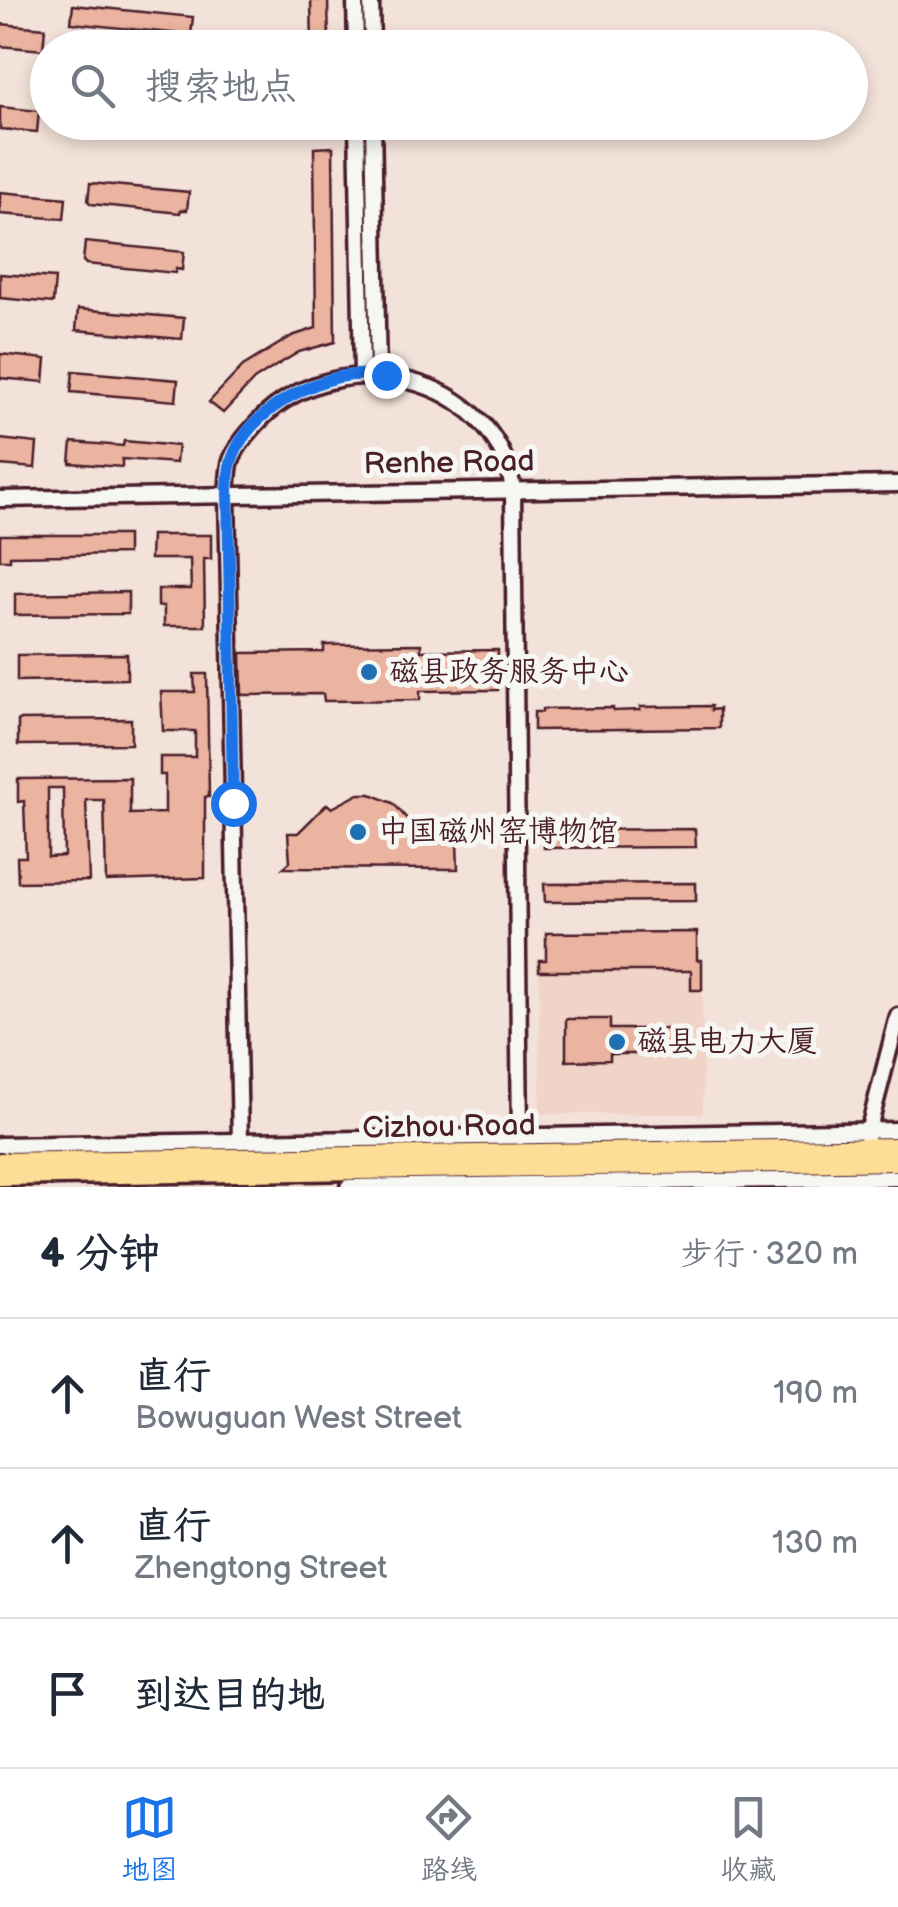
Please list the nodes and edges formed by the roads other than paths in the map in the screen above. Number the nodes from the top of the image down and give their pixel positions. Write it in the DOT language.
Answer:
graph roads {
  1 [pos="355,0"];
  2 [pos="371,0"];
  3 [pos="356,30"];
  4 [pos="372,30"];
  5 [pos="357,140"];
  6 [pos="373,140"];
  7 [pos="362,374"];
  8 [pos="378,375"];
  9 [pos="898,484"];
  10 [pos="514,490"];
  11 [pos="228,494"];
  12 [pos="0,499"];
  13 [pos="898,1016"];
  14 [pos="898,1130"];
  15 [pos="520,1136"];
  16 [pos="240,1141"];
  17 [pos="0,1145"];
  18 [pos="898,1147"];
  19 [pos="861,1161"];
  20 [pos="898,1161"];
  21 [pos="0,1162"];
  22 [pos="0,1176"];
  23 [pos="898,1178"];
  24 [pos="348,1187"];
  1 -- 3 [label="street"];
  2 -- 4 [label="street"];
  5 -- 7 [label="street"];
  6 -- 8 [label="street"];
  7 -- 8 [label="street"];
  7 -- 11 [label="street"];
  8 -- 10 [label="street"];
  9 -- 10 [label="street, Renhe Road"];
  10 -- 11 [label="street, Renhe Road"];
  10 -- 15 [label="street"];
  11 -- 12 [label="street, Renhe Road"];
  11 -- 16 [label="street"];
  13 -- 19 [label="street"];
  14 -- 19 [label="street"];
  15 -- 16 [label="street"];
  15 -- 19 [label="street"];
  16 -- 17 [label="street"];
  18 -- 19 [label="main road, Cizhou Road"];
  19 -- 20 [label="main road"];
  19 -- 21 [label="main road, Cizhou Road"];
  19 -- 22 [label="main road"];
  19 -- 23 [label="street"];
  19 -- 24 [label="street"];
}
